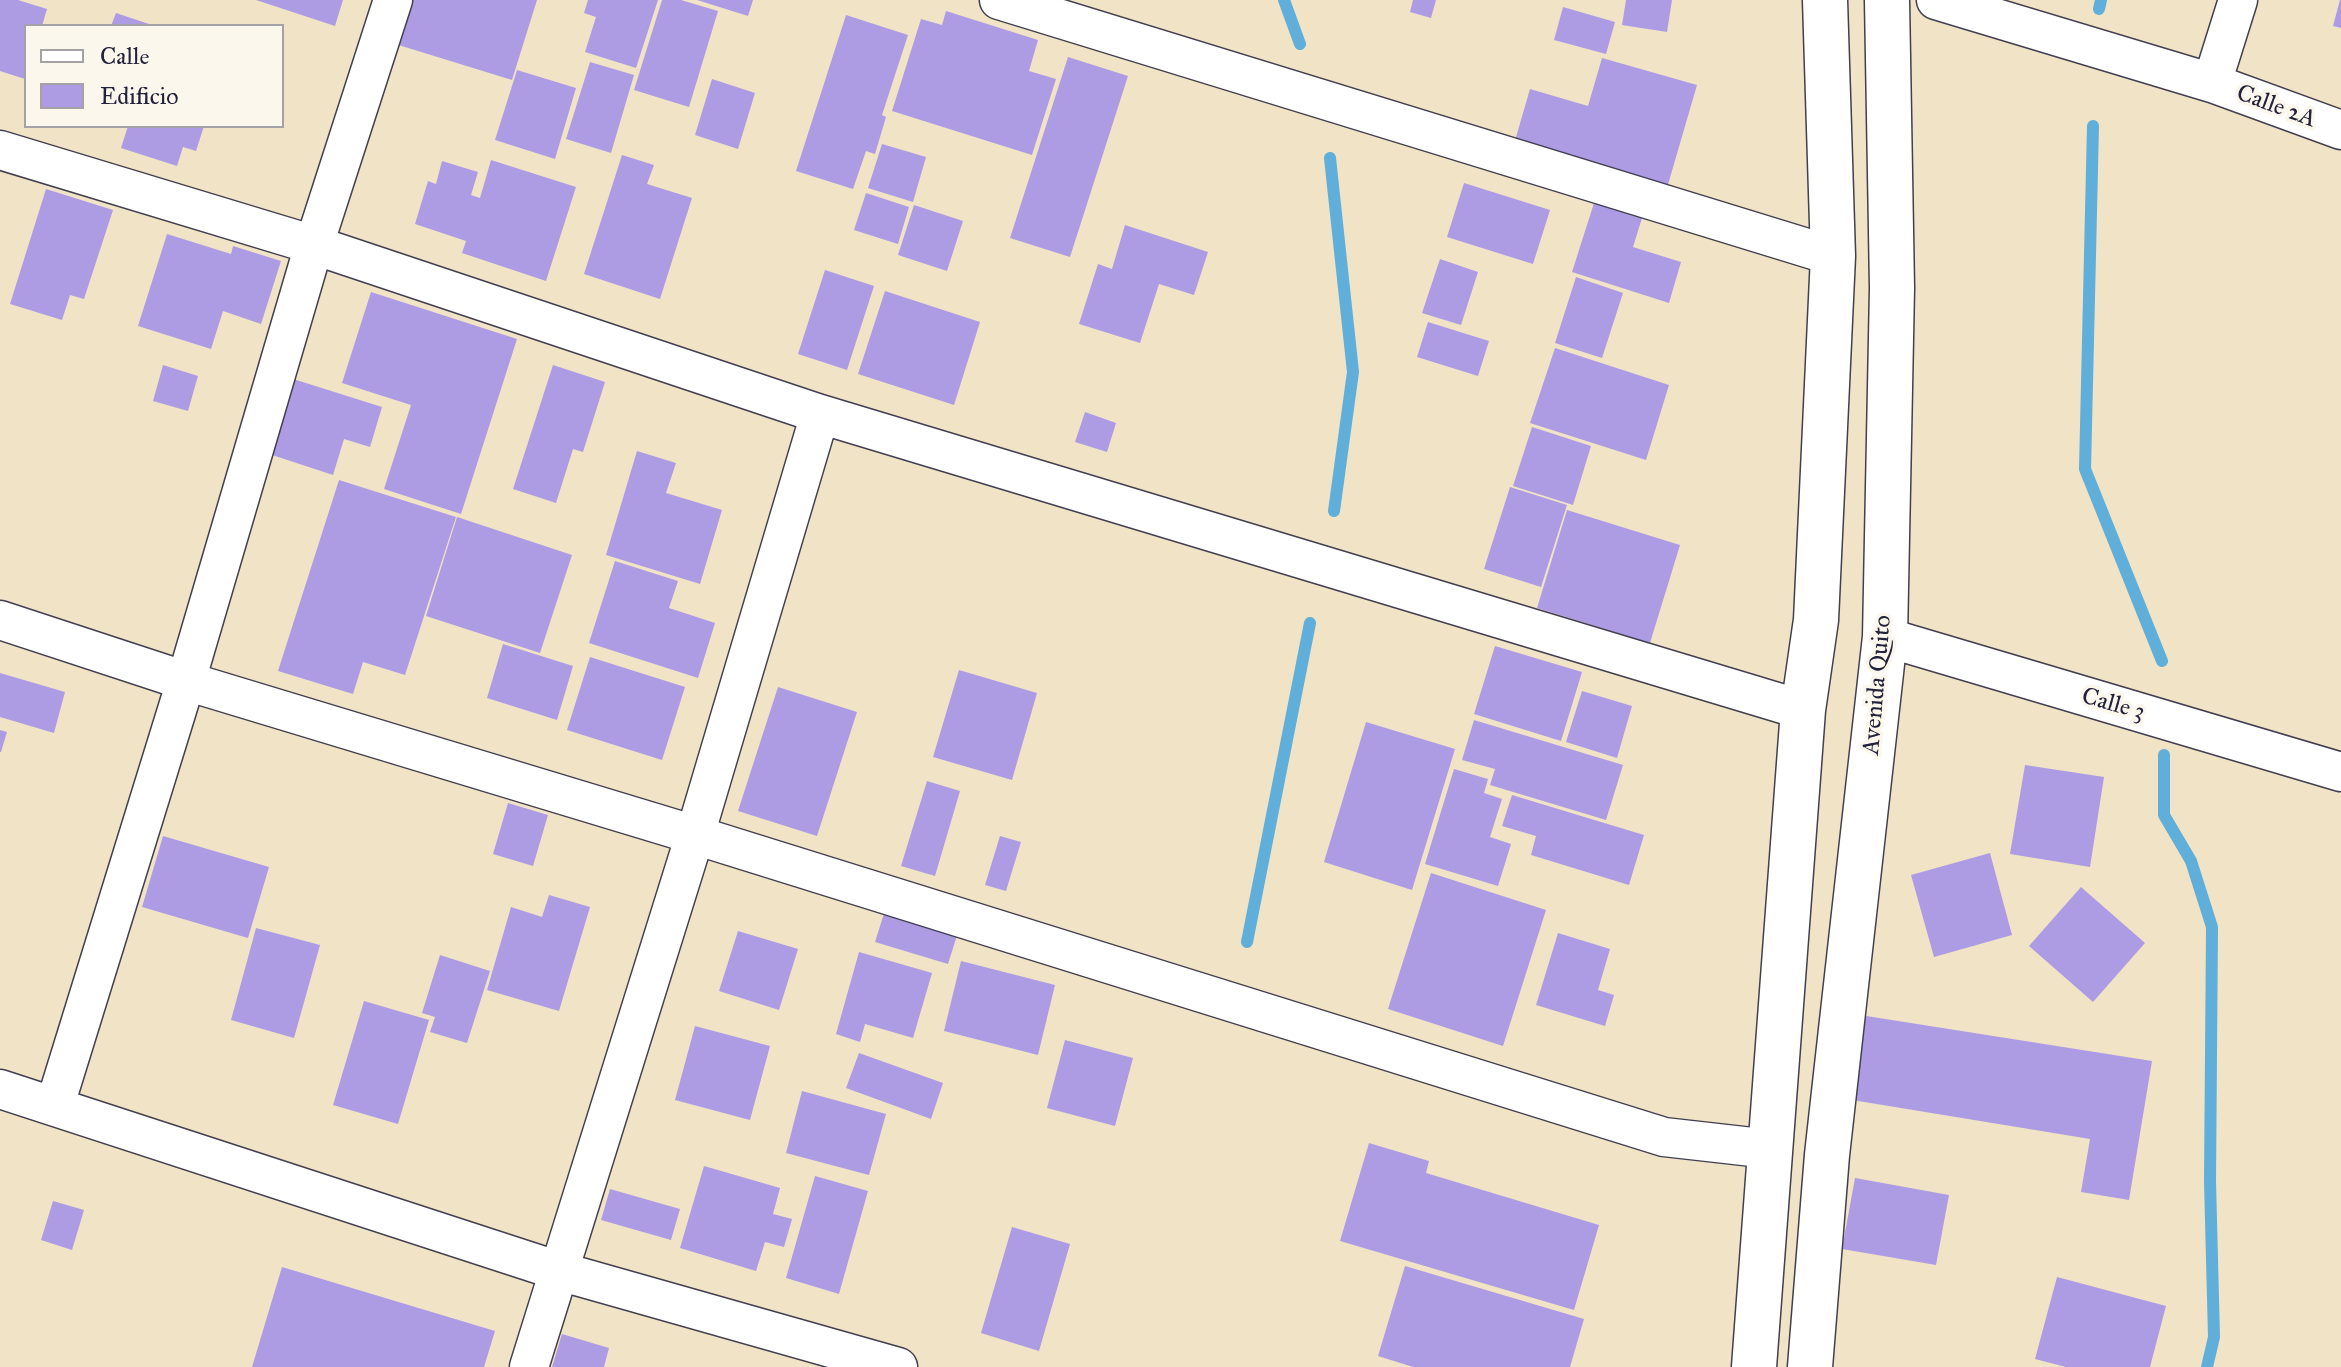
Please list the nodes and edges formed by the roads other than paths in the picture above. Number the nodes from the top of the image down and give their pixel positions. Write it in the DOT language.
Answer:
graph roads {
  1 [pos="393,0"];
  2 [pos="999,0"];
  3 [pos="1825,0"];
  4 [pos="1887,0"];
  5 [pos="1936,0"];
  6 [pos="2238,0"];
  7 [pos="2212,83"];
  8 [pos="2341,130"];
  9 [pos="0,150"];
  10 [pos="314,245"];
  11 [pos="1833,256"];
  12 [pos="820,414"];
  13 [pos="0,620"];
  14 [pos="1885,637"];
  15 [pos="186,681"];
  16 [pos="1803,710"];
  17 [pos="2341,772"];
  18 [pos="695,835"];
  19 [pos="0,1089"];
  20 [pos="55,1105"];
  21 [pos="1770,1149"];
  22 [pos="559,1271"];
  23 [pos="529,1367"];
  24 [pos="898,1367"];
  25 [pos="1754,1367"];
  26 [pos="1810,1367"];
  1 -- 10 [label="street"];
  2 -- 11 [label="street"];
  3 -- 11 [label="highway"];
  4 -- 14 [label="highway, Avenida Quito"];
  5 -- 7 [label="street, Calle 2A"];
  6 -- 7 [label="street"];
  7 -- 8 [label="street, Calle 2A"];
  9 -- 10 [label="street"];
  10 -- 12 [label="street"];
  10 -- 15 [label="street"];
  11 -- 16 [label="highway"];
  12 -- 16 [label="street"];
  12 -- 18 [label="street"];
  13 -- 15 [label="street"];
  14 -- 17 [label="street, Calle 3"];
  14 -- 26 [label="highway, Avenida Quito"];
  15 -- 18 [label="street"];
  15 -- 20 [label="street"];
  16 -- 21 [label="highway"];
  18 -- 21 [label="street"];
  18 -- 22 [label="street"];
  19 -- 20 [label="street"];
  20 -- 22 [label="street"];
  21 -- 25 [label="highway"];
  22 -- 23 [label="street"];
  22 -- 24 [label="street"];
}
